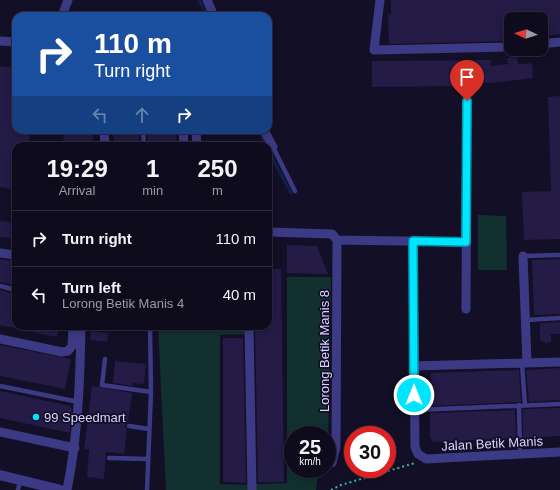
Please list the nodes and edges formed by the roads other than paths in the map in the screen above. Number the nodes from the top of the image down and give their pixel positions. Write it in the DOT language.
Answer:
graph roads {
  1 [pos="68,0"];
  2 [pos="207,0"];
  3 [pos="380,0"];
  4 [pos="64,12"];
  5 [pos="212,12"];
  6 [pos="0,41"];
  7 [pos="12,42"];
  8 [pos="560,42"];
  9 [pos="548,43"];
  10 [pos="504,47"];
  11 [pos="467,101"];
  12 [pos="272,151"];
  13 [pos="295,191"];
  14 [pos="272,232"];
  15 [pos="337,240"];
  16 [pos="413,241"];
  17 [pos="466,242"];
  18 [pos="0,253"];
  19 [pos="12,254"];
  20 [pos="560,255"];
  21 [pos="523,256"];
  22 [pos="0,286"];
  23 [pos="12,289"];
  24 [pos="466,309"];
  25 [pos="560,318"];
  26 [pos="526,320"];
  27 [pos="73,330"];
  28 [pos="82,330"];
  29 [pos="150,330"];
  30 [pos="249,330"];
  31 [pos="0,339"];
  32 [pos="105,359"];
  33 [pos="560,362"];
  34 [pos="525,363"];
  35 [pos="414,366"];
  36 [pos="0,386"];
  37 [pos="151,392"];
  38 [pos="79,402"];
  39 [pos="560,404"];
  40 [pos="518,405"];
  41 [pos="525,405"];
  42 [pos="414,410"];
  43 [pos="129,426"];
  44 [pos="149,429"];
  45 [pos="0,432"];
  46 [pos="336,447"];
  47 [pos="75,448"];
  48 [pos="560,452"];
  49 [pos="520,454"];
  50 [pos="109,458"];
  51 [pos="148,459"];
  52 [pos="0,475"];
  53 [pos="19,485"];
  54 [pos="61,490"];
  55 [pos="67,490"];
  56 [pos="147,490"];
  57 [pos="252,490"];
  1 -- 4 [label="street"];
  2 -- 5 [label="street"];
  3 -- 10 [label="street"];
  6 -- 7 [label="street"];
  8 -- 9 [label="street"];
  11 -- 17 [label="street"];
  12 -- 13 [label="lane"];
  14 -- 15 [label="street"];
  15 -- 16 [label="street"];
  15 -- 46 [label="street, Lorong Betik Manis 8"];
  16 -- 17 [label="street"];
  16 -- 35 [label="street"];
  17 -- 24 [label="street"];
  18 -- 19 [label="street"];
  20 -- 21 [label="lane"];
  21 -- 26 [label="street"];
  22 -- 23 [label="lane"];
  25 -- 26 [label="lane"];
  26 -- 34 [label="street"];
  27 -- 31 [label="street"];
  28 -- 38 [label="street"];
  29 -- 37 [label="lane"];
  30 -- 57 [label="street"];
  32 -- 37 [label="lane"];
  33 -- 34 [label="street"];
  34 -- 35 [label="street"];
  34 -- 41 [label="lane"];
  35 -- 42 [label="street"];
  36 -- 38 [label="lane"];
  37 -- 44 [label="lane"];
  38 -- 47 [label="street"];
  39 -- 41 [label="lane"];
  40 -- 41 [label="lane"];
  40 -- 42 [label="lane"];
  40 -- 49 [label="lane"];
  42 -- 49 [label="street, Jalan Betik Manis"];
  43 -- 44 [label="lane"];
  44 -- 51 [label="lane"];
  45 -- 47 [label="street"];
  47 -- 55 [label="street"];
  48 -- 49 [label="street, Jalan Betik Manis"];
  50 -- 51 [label="lane"];
  51 -- 56 [label="lane"];
  52 -- 53 [label="street"];
  53 -- 54 [label="street"];
}
